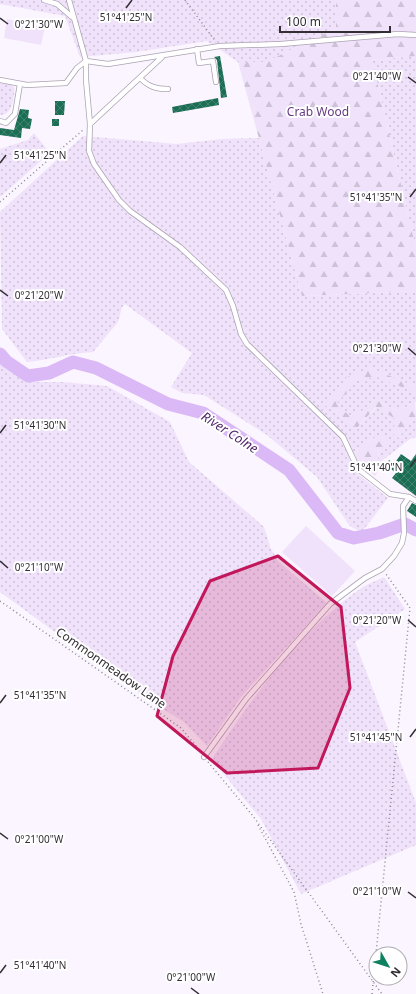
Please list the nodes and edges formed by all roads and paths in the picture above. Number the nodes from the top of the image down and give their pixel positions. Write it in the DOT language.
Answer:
graph roads {
  1 [pos="44,0"];
  2 [pos="69,0"];
  3 [pos="185,0"];
  4 [pos="72,17"];
  5 [pos="416,35"];
  6 [pos="220,46"];
  7 [pos="197,49"];
  8 [pos="162,56"];
  9 [pos="86,61"];
  10 [pos="140,78"];
  11 [pos="0,80"];
  12 [pos="216,82"];
  13 [pos="20,84"];
  14 [pos="168,89"];
  15 [pos="0,121"];
  16 [pos="90,124"];
  17 [pos="0,202"];
  18 [pos="409,497"];
  19 [pos="416,501"];
  20 [pos="382,569"];
  21 [pos="0,601"];
  22 [pos="204,756"];
  23 [pos="253,816"];
  24 [pos="376,946"];
  25 [pos="368,972"];
  26 [pos="323,994"];
  1 -- 4 [label="lane"];
  2 -- 4 [label="lane"];
  3 -- 6 [label="path"];
  4 -- 9 [label="lane"];
  5 -- 6 [label="lane"];
  6 -- 7 [label="lane"];
  7 -- 8 [label="lane"];
  7 -- 12 [label="lane"];
  8 -- 9 [label="lane"];
  8 -- 10 [label="lane"];
  9 -- 13 [label="lane"];
  9 -- 16 [label="lane"];
  10 -- 14 [label="lane"];
  10 -- 16 [label="lane"];
  11 -- 13 [label="lane"];
  13 -- 15 [label="lane"];
  16 -- 17 [label="path"];
  16 -- 18 [label="lane"];
  18 -- 19 [label="lane"];
  18 -- 20 [label="lane"];
  20 -- 22 [label="lane"];
  20 -- 24 [label="path"];
  21 -- 22 [label="path, Commonmeadow Lane"];
  22 -- 23 [label="path, Commonmeadow Lane"];
  23 -- 25 [label="path"];
  23 -- 26 [label="path"];
}
